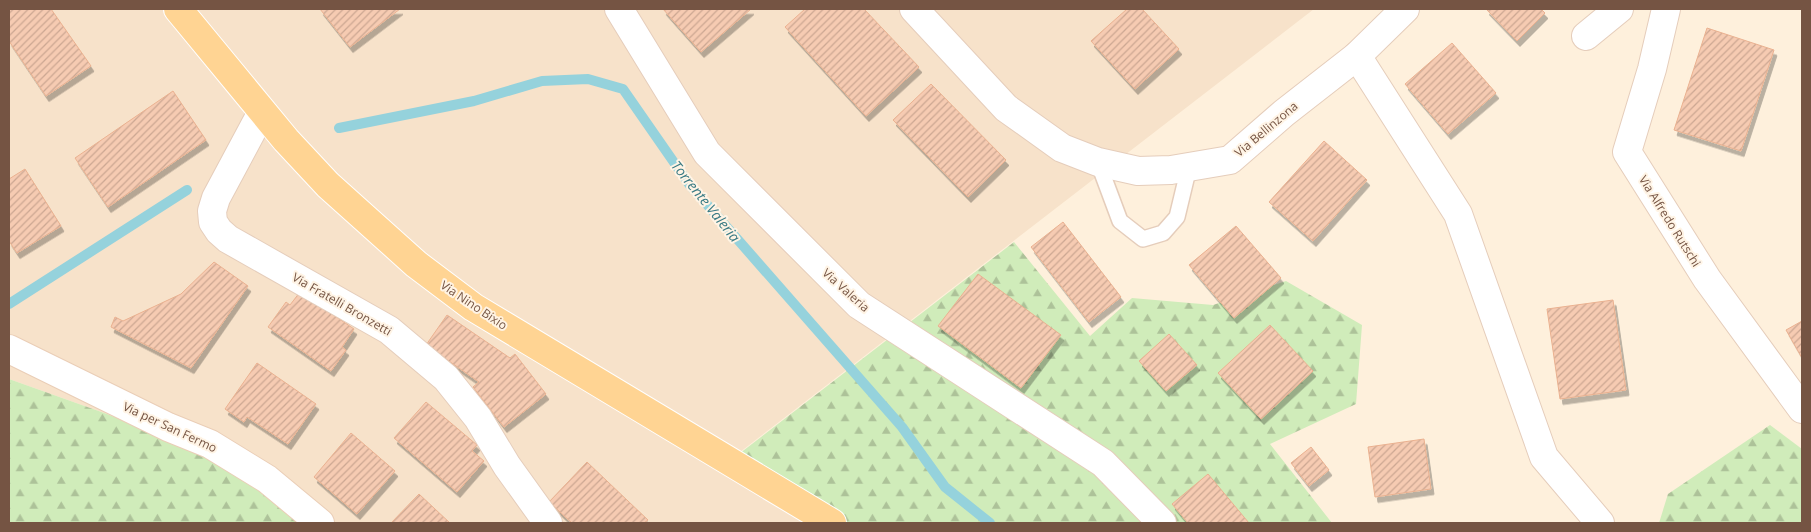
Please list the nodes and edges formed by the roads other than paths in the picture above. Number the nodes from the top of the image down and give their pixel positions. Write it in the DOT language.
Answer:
graph roads {
  1 [pos="178,9"];
  2 [pos="619,9"];
  3 [pos="914,9"];
  4 [pos="1405,9"];
  5 [pos="1619,9"];
  6 [pos="1666,9"];
  7 [pos="1586,36"];
  8 [pos="1357,56"];
  9 [pos="262,112"];
  10 [pos="1098,162"];
  11 [pos="1189,167"];
  12 [pos="9,349"];
  13 [pos="1802,409"];
  14 [pos="320,523"];
  15 [pos="548,523"];
  16 [pos="832,523"];
  17 [pos="1162,523"];
  18 [pos="1600,523"];
  1 -- 9 [label="main road, Via Nino Bixio"];
  2 -- 17 [label="street, Via Valeria"];
  3 -- 10 [label="street, Via Bellinzona"];
  4 -- 8 [label="street, Via Bellinzona"];
  5 -- 7 [label="street"];
  6 -- 13 [label="street, Via Alfredo Rutschi"];
  8 -- 11 [label="street, Via Bellinzona"];
  8 -- 18 [label="street"];
  9 -- 15 [label="street, Via Fratelli Bronzetti"];
  9 -- 16 [label="main road, Via Nino Bixio"];
  10 -- 11 [label="street, Via Bellinzona"];
  10 -- 11 [label="lane"];
  12 -- 14 [label="street, Via per San Fermo"];
}
